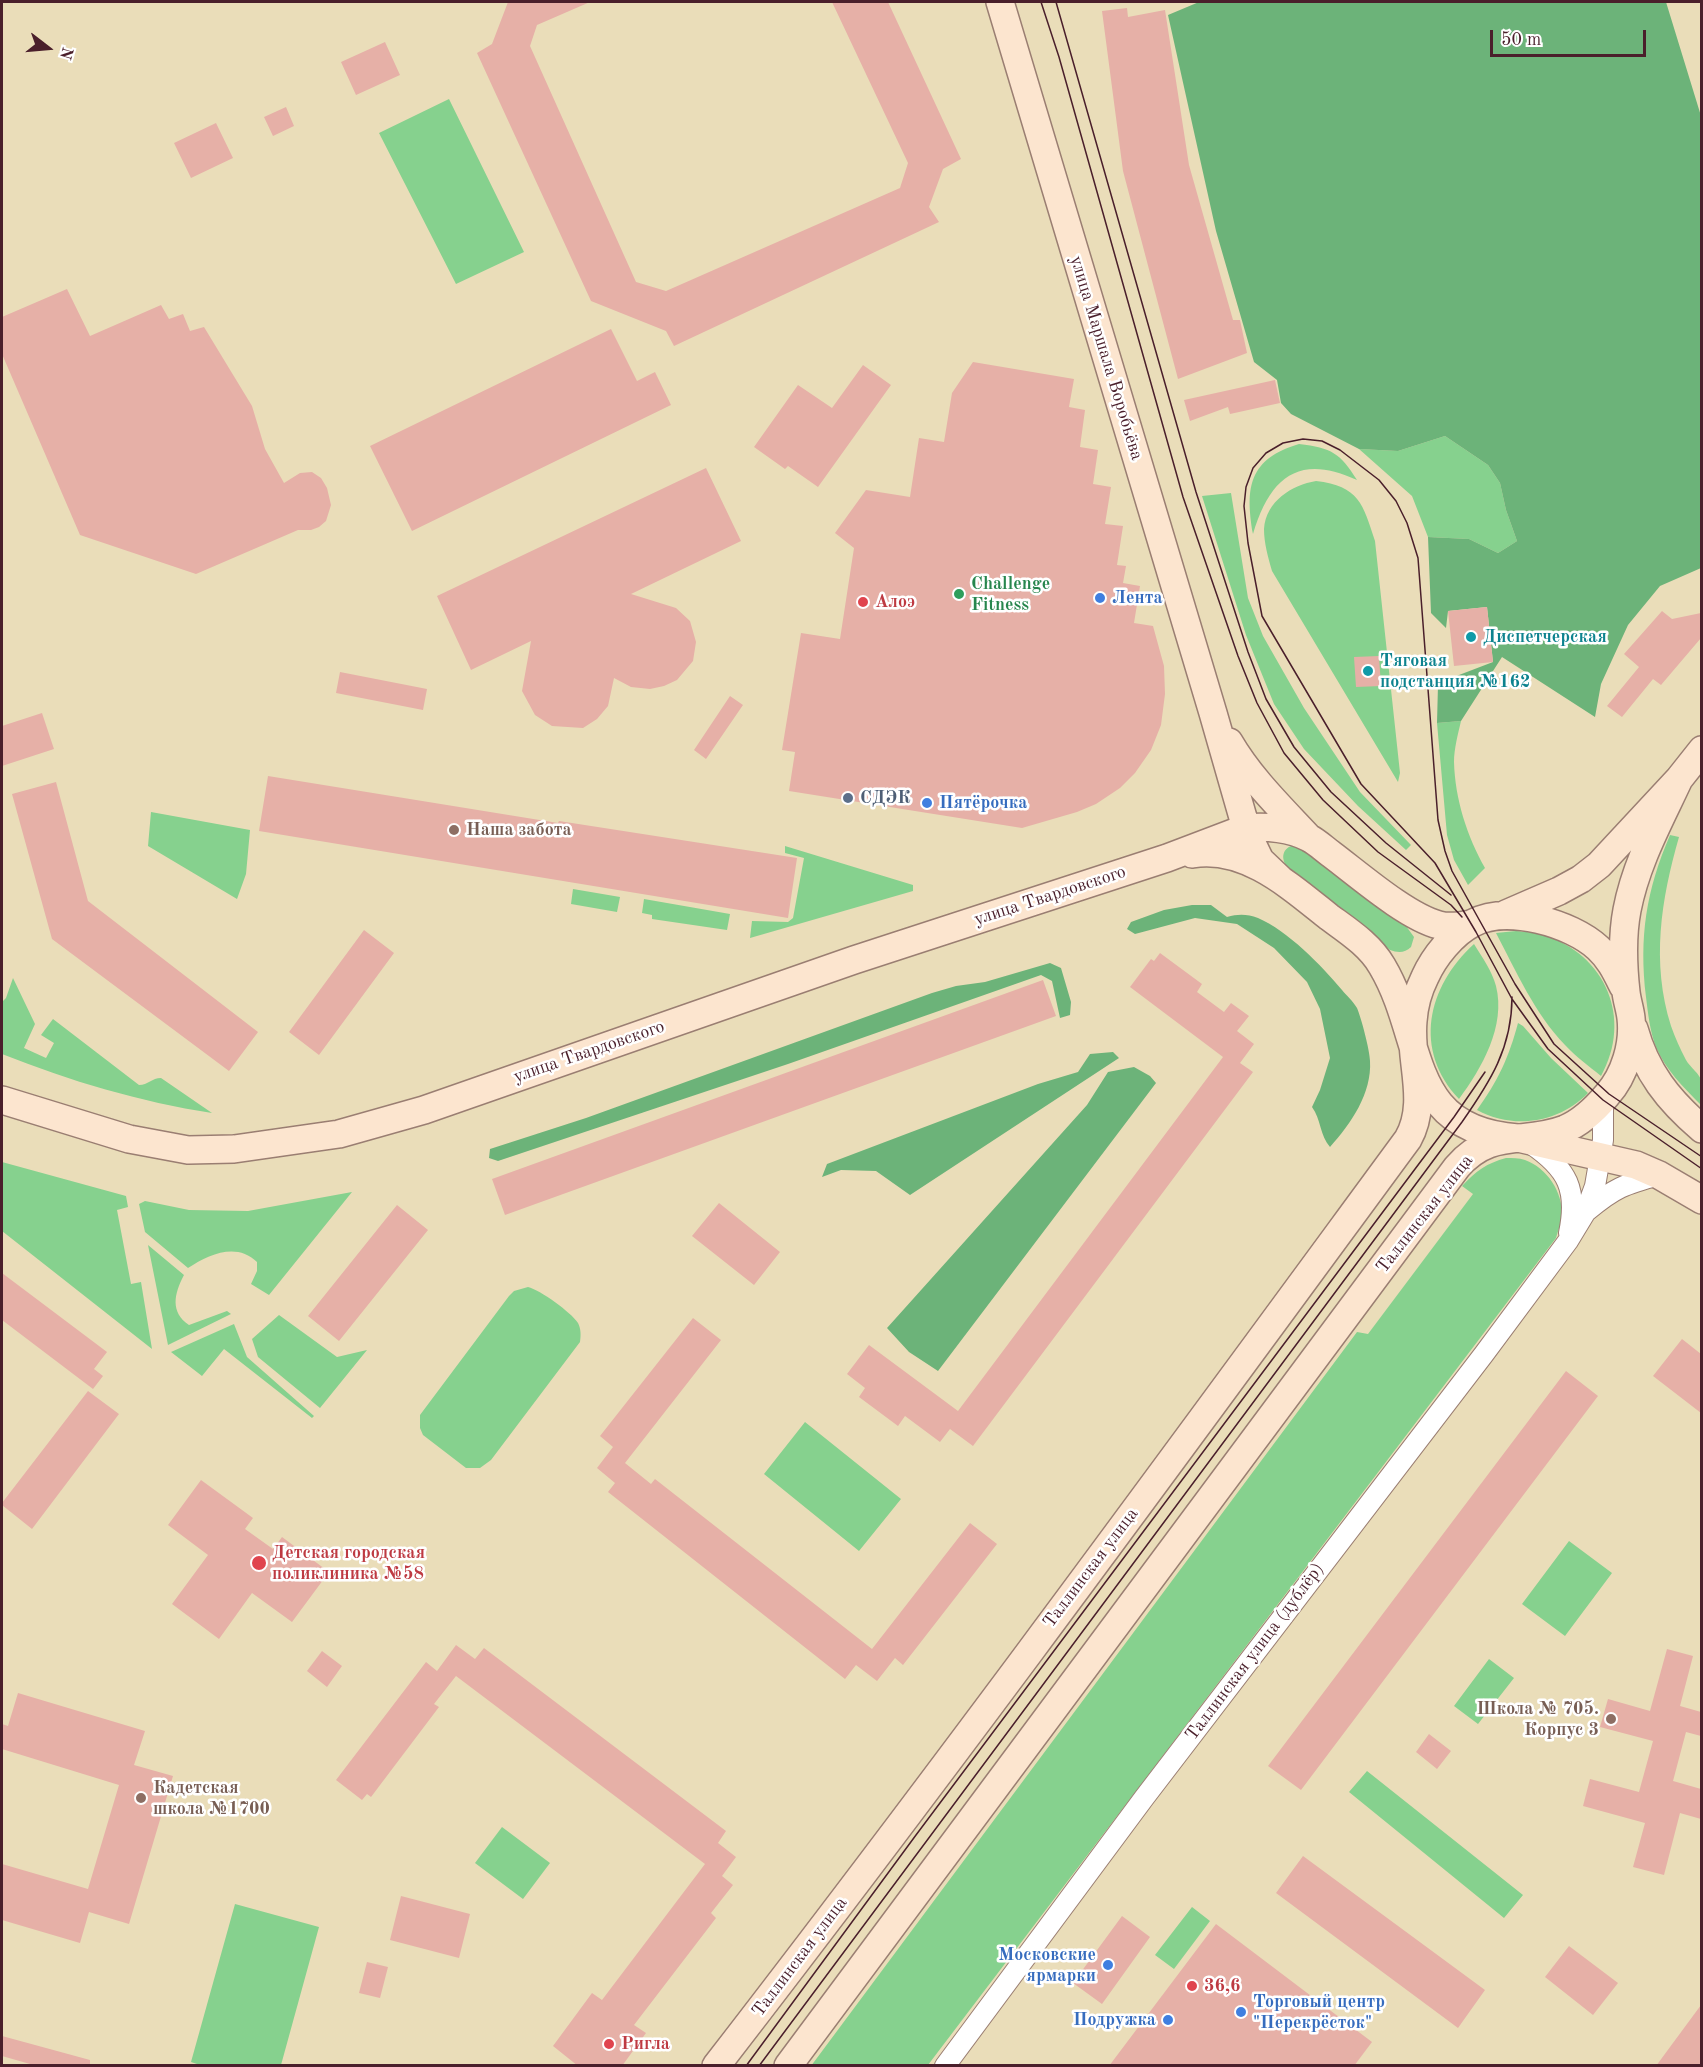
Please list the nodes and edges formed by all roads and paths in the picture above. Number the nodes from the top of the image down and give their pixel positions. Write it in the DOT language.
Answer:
graph roads {
  1 [pos="1000,2"];
  2 [pos="1214,713"];
  3 [pos="1701,750"];
  4 [pos="1679,779"];
  5 [pos="1246,828"];
  6 [pos="1309,838"];
  7 [pos="1167,858"];
  8 [pos="1280,879"];
  9 [pos="1484,921"];
  10 [pos="1626,993"];
  11 [pos="1631,1019"];
  12 [pos="1414,1051"];
  13 [pos="2,1100"];
  14 [pos="1603,1100"];
  15 [pos="1701,1129"];
  16 [pos="1518,1138"];
  17 [pos="1601,1156"];
  18 [pos="1659,1174"];
  19 [pos="1701,1200"];
  20 [pos="1585,1213"];
  21 [pos="1568,1241"];
  22 [pos="716,2066"];
  23 [pos="788,2066"];
  24 [pos="945,2066"];
  1 -- 2 [label="main road, улица Маршала Воробьёва"];
  2 -- 5 [label="main road, улица Маршала Воробьёва"];
  2 -- 6 [label="main road, улица Маршала Воробьёва"];
  3 -- 4 [label="main road, Таллинская улица"];
  4 -- 9 [label="main road, Таллинская улица"];
  4 -- 10 [label="main road, Таллинская улица"];
  5 -- 6 [label="main road, улица Твардовского"];
  5 -- 7 [label="main road, улица Твардовского"];
  5 -- 8 [label="main road, улица Маршала Воробьёва"];
  6 -- 9 [label="main road, улица Твардовского"];
  7 -- 8 [label="main road, улица Твардовского"];
  7 -- 13 [label="main road, улица Твардовского"];
  8 -- 12 [label="main road, улица Твардовского"];
  9 -- 10 [label="main road, Таллинская улица"];
  9 -- 12 [label="main road, Таллинская улица"];
  10 -- 11 [label="main road, Таллинская улица"];
  11 -- 14 [label="main road, Таллинская улица"];
  11 -- 15 [label="main road"];
  12 -- 16 [label="main road, Таллинская улица"];
  12 -- 22 [label="main road, Таллинская улица"];
  14 -- 16 [label="main road, Таллинская улица"];
  14 -- 17 [label="street, Таллинская улица (дублёр)"];
  16 -- 17 [label="main road"];
  16 -- 21 [label="street, Таллинская улица (дублёр)"];
  16 -- 23 [label="main road, Таллинская улица"];
  17 -- 18 [label="main road"];
  17 -- 20 [label="street, Таллинская улица (дублёр)"];
  18 -- 19 [label="main road"];
  18 -- 20 [label="street, Таллинская улица (дублёр)"];
  20 -- 21 [label="street, Таллинская улица (дублёр)"];
  21 -- 24 [label="street, Таллинская улица (дублёр)"];
}
